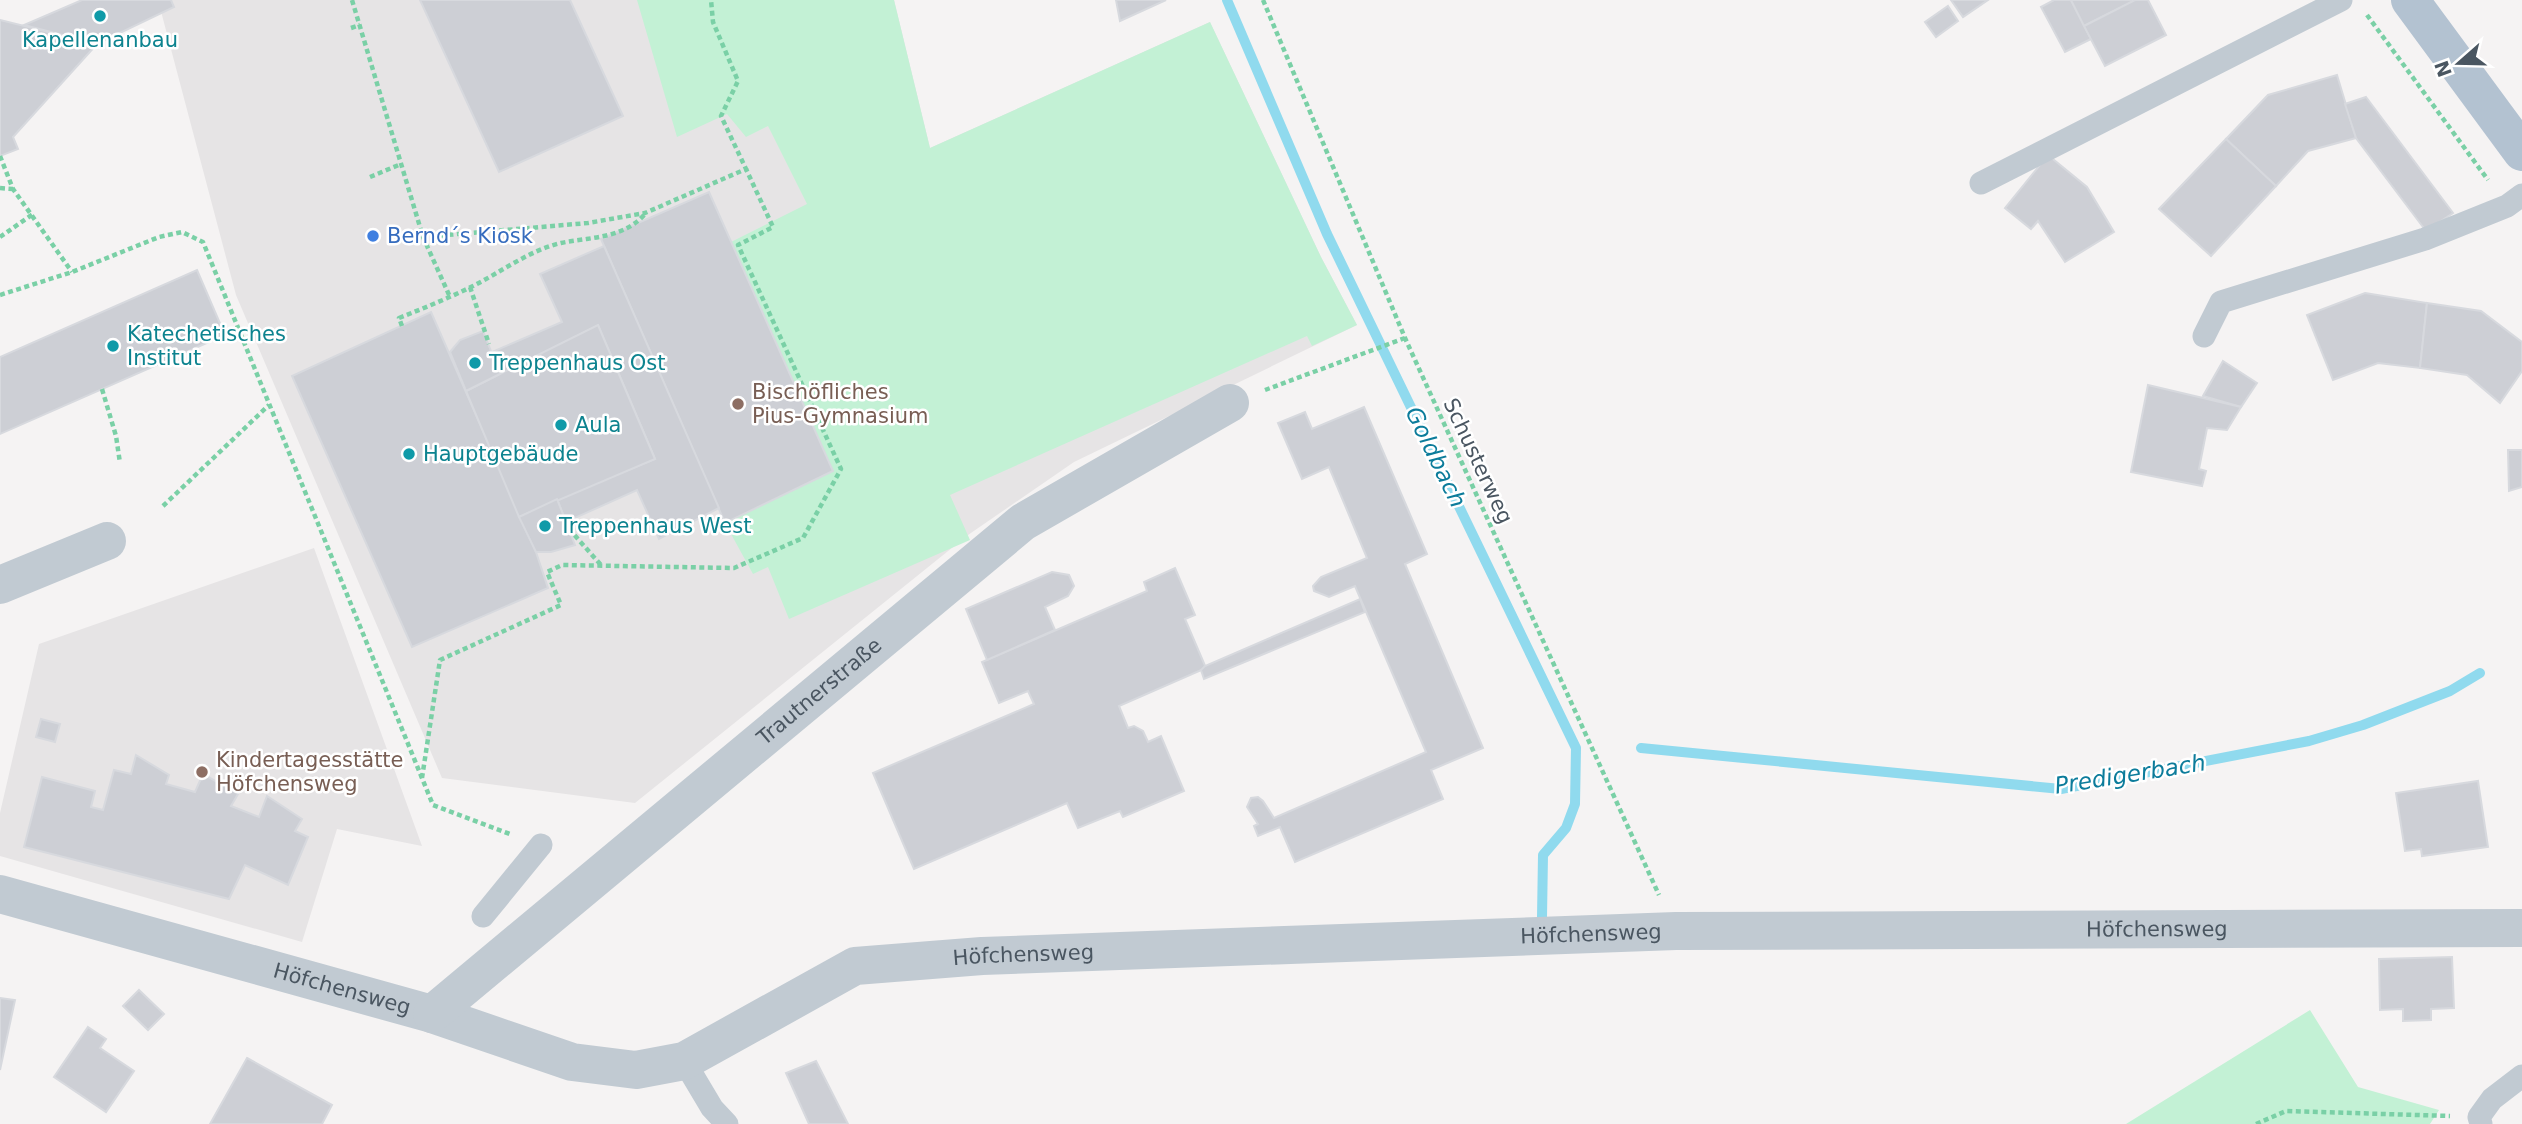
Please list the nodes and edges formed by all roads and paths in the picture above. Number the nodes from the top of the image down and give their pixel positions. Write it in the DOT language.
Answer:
graph roads {
  1 [pos="352,0"];
  2 [pos="711,0"];
  3 [pos="1263,0"];
  4 [pos="2341,0"];
  5 [pos="2410,0"];
  6 [pos="2364,11"];
  7 [pos="360,25"];
  8 [pos="351,29"];
  9 [pos="2522,152"];
  10 [pos="0,156"];
  11 [pos="401,163"];
  12 [pos="746,169"];
  13 [pos="370,177"];
  14 [pos="1981,183"];
  15 [pos="0,188"];
  16 [pos="13,189"];
  17 [pos="2515,200"];
  18 [pos="645,213"];
  19 [pos="33,214"];
  20 [pos="0,237"];
  21 [pos="423,237"];
  22 [pos="72,272"];
  23 [pos="470,287"];
  24 [pos="0,295"];
  25 [pos="450,297"];
  26 [pos="402,326"];
  27 [pos="2204,336"];
  28 [pos="1405,338"];
  29 [pos="489,344"];
  30 [pos="102,389"];
  31 [pos="1230,403"];
  32 [pos="269,405"];
  33 [pos="120,463"];
  34 [pos="163,506"];
  35 [pos="569,529"];
  36 [pos="107,541"];
  37 [pos="601,566"];
  38 [pos="0,585"];
  39 [pos="422,778"];
  40 [pos="541,845"];
  41 [pos="0,894"];
  42 [pos="483,916"];
  43 [pos="2522,928"];
  44 [pos="1676,931"];
  45 [pos="432,1014"];
  46 [pos="684,1061"];
  47 [pos="2522,1076"];
  48 [pos="2480,1120"];
  49 [pos="727,1124"];
  50 [pos="2256,1124"];
  1 -- 7 [label="path"];
  2 -- 12 [label="path"];
  3 -- 28 [label="path, Schusterweg"];
  4 -- 14 [label="lane"];
  5 -- 9 [label="main road"];
  6 -- 17 [label="path"];
  7 -- 8 [label="path"];
  7 -- 11 [label="path"];
  10 -- 16 [label="path"];
  11 -- 13 [label="path"];
  11 -- 21 [label="path"];
  12 -- 18 [label="path"];
  12 -- 37 [label="path"];
  15 -- 16 [label="path"];
  16 -- 19 [label="path"];
  17 -- 27 [label="lane"];
  18 -- 21 [label="path"];
  18 -- 23 [label="path"];
  19 -- 20 [label="path"];
  19 -- 22 [label="path"];
  21 -- 25 [label="path"];
  22 -- 24 [label="path"];
  22 -- 32 [label="path"];
  23 -- 25 [label="path"];
  23 -- 29 [label="path"];
  25 -- 26 [label="path"];
  28 -- 31 [label="path"];
  28 -- 44 [label="path, Schusterweg"];
  30 -- 33 [label="path"];
  31 -- 45 [label="street, Trautnerstraße"];
  32 -- 34 [label="path"];
  32 -- 39 [label="path"];
  35 -- 37 [label="path"];
  36 -- 38 [label="street"];
  37 -- 39 [label="path"];
  39 -- 40 [label="path"];
  40 -- 42 [label="lane"];
  41 -- 45 [label="street, Höfchensweg"];
  43 -- 44 [label="street, Höfchensweg"];
  44 -- 46 [label="street, Höfchensweg"];
  45 -- 46 [label="street, Höfchensweg"];
  46 -- 49 [label="lane"];
  47 -- 48 [label="lane"];
  48 -- 50 [label="path"];
}
